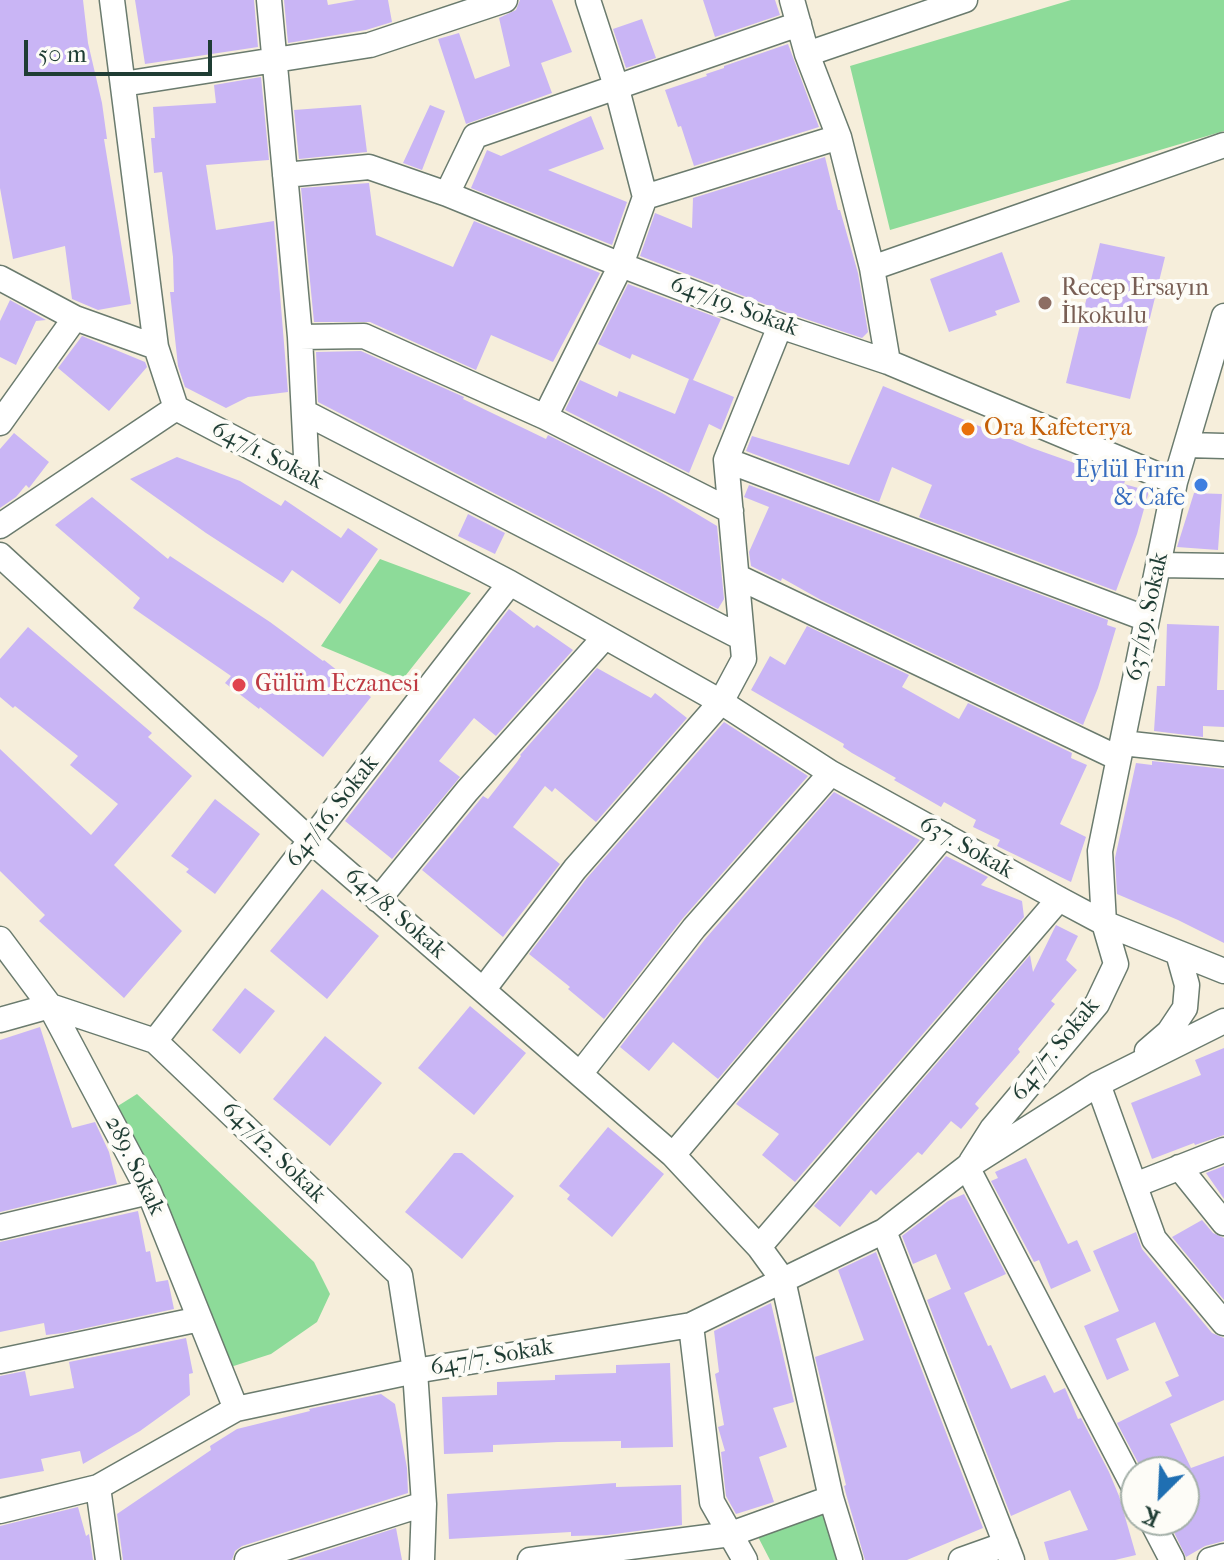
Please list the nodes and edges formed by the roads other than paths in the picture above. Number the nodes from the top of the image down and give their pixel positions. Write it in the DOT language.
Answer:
graph roads {
  1 [pos="112,0"];
  2 [pos="269,0"];
  3 [pos="505,0"];
  4 [pos="588,0"];
  5 [pos="792,0"];
  6 [pos="965,0"];
  7 [pos="799,24"];
  8 [pos="807,54"];
  9 [pos="276,58"];
  10 [pos="123,84"];
  11 [pos="617,89"];
  12 [pos="839,137"];
  13 [pos="1224,145"];
  14 [pos="285,175"];
  15 [pos="447,194"];
  16 [pos="645,197"];
  17 [pos="621,265"];
  18 [pos="872,268"];
  19 [pos="1,275"];
  20 [pos="1224,316"];
  21 [pos="75,318"];
  22 [pos="780,326"];
  23 [pos="300,337"];
  24 [pos="156,347"];
  25 [pos="1216,360"];
  26 [pos="888,362"];
  27 [pos="176,408"];
  28 [pos="304,412"];
  29 [pos="545,417"];
  30 [pos="0,423"];
  31 [pos="1187,445"];
  32 [pos="1224,446"];
  33 [pos="726,460"];
  34 [pos="307,476"];
  35 [pos="1175,482"];
  36 [pos="731,511"];
  37 [pos="0,526"];
  38 [pos="0,555"];
  39 [pos="1158,565"];
  40 [pos="1224,566"];
  41 [pos="738,577"];
  42 [pos="510,583"];
  43 [pos="1147,619"];
  44 [pos="604,638"];
  45 [pos="742,638"];
  46 [pos="721,702"];
  47 [pos="1120,750"];
  48 [pos="1224,754"];
  49 [pos="831,773"];
  50 [pos="944,835"];
  51 [pos="311,841"];
  52 [pos="1059,899"];
  53 [pos="378,900"];
  54 [pos="1104,923"];
  55 [pos="0,939"];
  56 [pos="1178,953"];
  57 [pos="1224,971"];
  58 [pos="483,990"];
  59 [pos="50,1006"];
  60 [pos="0,1020"];
  61 [pos="1224,1021"];
  62 [pos="155,1041"];
  63 [pos="1121,1073"];
  64 [pos="580,1074"];
  65 [pos="1098,1084"];
  66 [pos="1224,1150"];
  67 [pos="673,1155"];
  68 [pos="967,1167"];
  69 [pos="1179,1167"];
  70 [pos="1135,1185"];
  71 [pos="149,1192"];
  72 [pos="1224,1223"];
  73 [pos="0,1227"];
  74 [pos="884,1231"];
  75 [pos="759,1247"];
  76 [pos="783,1280"];
  77 [pos="200,1319"];
  78 [pos="1224,1323"];
  79 [pos="691,1325"];
  80 [pos="0,1361"];
  81 [pos="415,1371"];
  82 [pos="236,1409"];
  83 [pos="1120,1460"];
  84 [pos="98,1487"];
  85 [pos="831,1498"];
  86 [pos="424,1504"];
  87 [pos="0,1511"];
  88 [pos="731,1534"];
  89 [pos="1159,1536"];
  90 [pos="1009,1552"];
  91 [pos="1224,1556"];
  92 [pos="108,1560"];
  93 [pos="247,1560"];
  94 [pos="422,1560"];
  95 [pos="530,1560"];
  96 [pos="745,1560"];
  97 [pos="850,1560"];
  98 [pos="961,1560"];
  99 [pos="1172,1560"];
  100 [pos="1210,1560"];
  1 -- 10 [label="street"];
  2 -- 9 [label="street"];
  3 -- 9 [label="street"];
  4 -- 11 [label="street"];
  5 -- 7 [label="street"];
  6 -- 8 [label="street"];
  7 -- 8 [label="street"];
  7 -- 11 [label="street"];
  8 -- 12 [label="street"];
  9 -- 10 [label="street"];
  9 -- 14 [label="street"];
  10 -- 24 [label="street"];
  11 -- 15 [label="street"];
  11 -- 16 [label="street"];
  12 -- 16 [label="street"];
  12 -- 18 [label="street"];
  13 -- 18 [label="street"];
  14 -- 15 [label="street, 647/19. Sokak"];
  14 -- 23 [label="street"];
  15 -- 17 [label="street, 647/19. Sokak"];
  16 -- 17 [label="street"];
  17 -- 22 [label="street, 647/19. Sokak"];
  17 -- 29 [label="street"];
  18 -- 26 [label="street"];
  19 -- 21 [label="street"];
  20 -- 25 [label="street, 637/19. Sokak"];
  21 -- 24 [label="street"];
  21 -- 30 [label="street"];
  22 -- 26 [label="street, 647/19. Sokak"];
  22 -- 33 [label="street"];
  23 -- 28 [label="street"];
  23 -- 29 [label="street"];
  24 -- 27 [label="street"];
  25 -- 31 [label="street, 637/19. Sokak"];
  26 -- 35 [label="street, 647/19. Sokak"];
  27 -- 34 [label="street, 647/1. Sokak"];
  27 -- 37 [label="street"];
  28 -- 34 [label="street"];
  28 -- 45 [label="street"];
  29 -- 36 [label="street"];
  31 -- 32 [label="street"];
  31 -- 35 [label="street, 637/19. Sokak"];
  33 -- 36 [label="street"];
  33 -- 43 [label="street"];
  34 -- 42 [label="street, 647/1. Sokak"];
  35 -- 39 [label="street, 637/19. Sokak"];
  36 -- 41 [label="street"];
  38 -- 51 [label="street, 647/8. Sokak"];
  39 -- 40 [label="street"];
  39 -- 43 [label="street, 637/19. Sokak"];
  41 -- 45 [label="street"];
  41 -- 47 [label="street"];
  42 -- 44 [label="street, 647/1. Sokak"];
  42 -- 51 [label="street, 647/16. Sokak"];
  43 -- 47 [label="street, 637/19. Sokak"];
  44 -- 46 [label="street, 647/1. Sokak"];
  44 -- 53 [label="street"];
  45 -- 46 [label="street"];
  46 -- 49 [label="street, 637. Sokak"];
  46 -- 58 [label="street"];
  47 -- 48 [label="street"];
  47 -- 54 [label="street, 637/19. Sokak"];
  49 -- 50 [label="street, 637. Sokak"];
  49 -- 64 [label="street"];
  50 -- 52 [label="street, 637. Sokak"];
  50 -- 67 [label="street"];
  51 -- 53 [label="street, 647/8. Sokak"];
  51 -- 62 [label="street, 647/16. Sokak"];
  52 -- 54 [label="street, 637. Sokak"];
  52 -- 75 [label="street"];
  53 -- 58 [label="street, 647/8. Sokak"];
  54 -- 56 [label="street, 637. Sokak"];
  54 -- 68 [label="street, 647/7. Sokak"];
  55 -- 59 [label="street, 289. Sokak"];
  56 -- 57 [label="street, 637. Sokak"];
  56 -- 63 [label="street"];
  58 -- 64 [label="street, 647/8. Sokak"];
  59 -- 60 [label="street"];
  59 -- 62 [label="street, 647/12. Sokak"];
  59 -- 71 [label="street, 289. Sokak"];
  61 -- 63 [label="street, 647/7. Sokak"];
  62 -- 81 [label="street, 647/12. Sokak"];
  63 -- 65 [label="street, 647/7. Sokak"];
  64 -- 67 [label="street, 647/8. Sokak"];
  65 -- 68 [label="street, 647/7. Sokak"];
  65 -- 70 [label="street"];
  66 -- 69 [label="street"];
  67 -- 75 [label="street, 647/8. Sokak"];
  68 -- 74 [label="street, 647/7. Sokak"];
  68 -- 83 [label="street"];
  69 -- 70 [label="street"];
  69 -- 72 [label="street"];
  70 -- 78 [label="street"];
  71 -- 73 [label="street"];
  71 -- 77 [label="street, 289. Sokak"];
  74 -- 76 [label="street, 647/7. Sokak"];
  74 -- 90 [label="street"];
  75 -- 76 [label="street, 647/8. Sokak"];
  76 -- 79 [label="street, 647/7. Sokak"];
  76 -- 85 [label="street"];
  77 -- 80 [label="street"];
  77 -- 82 [label="street, 289. Sokak"];
  79 -- 81 [label="street, 647/7. Sokak"];
  79 -- 88 [label="street"];
  81 -- 82 [label="street, 647/7. Sokak"];
  81 -- 86 [label="street, 647/12. Sokak"];
  82 -- 84 [label="street, 647/7. Sokak"];
  84 -- 87 [label="street, 647/7. Sokak"];
  84 -- 92 [label="street"];
  85 -- 88 [label="street"];
  85 -- 97 [label="street"];
  86 -- 93 [label="street"];
  86 -- 94 [label="street, 647/12. Sokak"];
  88 -- 95 [label="street"];
  88 -- 96 [label="street"];
  89 -- 99 [label="street"];
  90 -- 98 [label="street"];
  91 -- 100 [label="street"];
}
